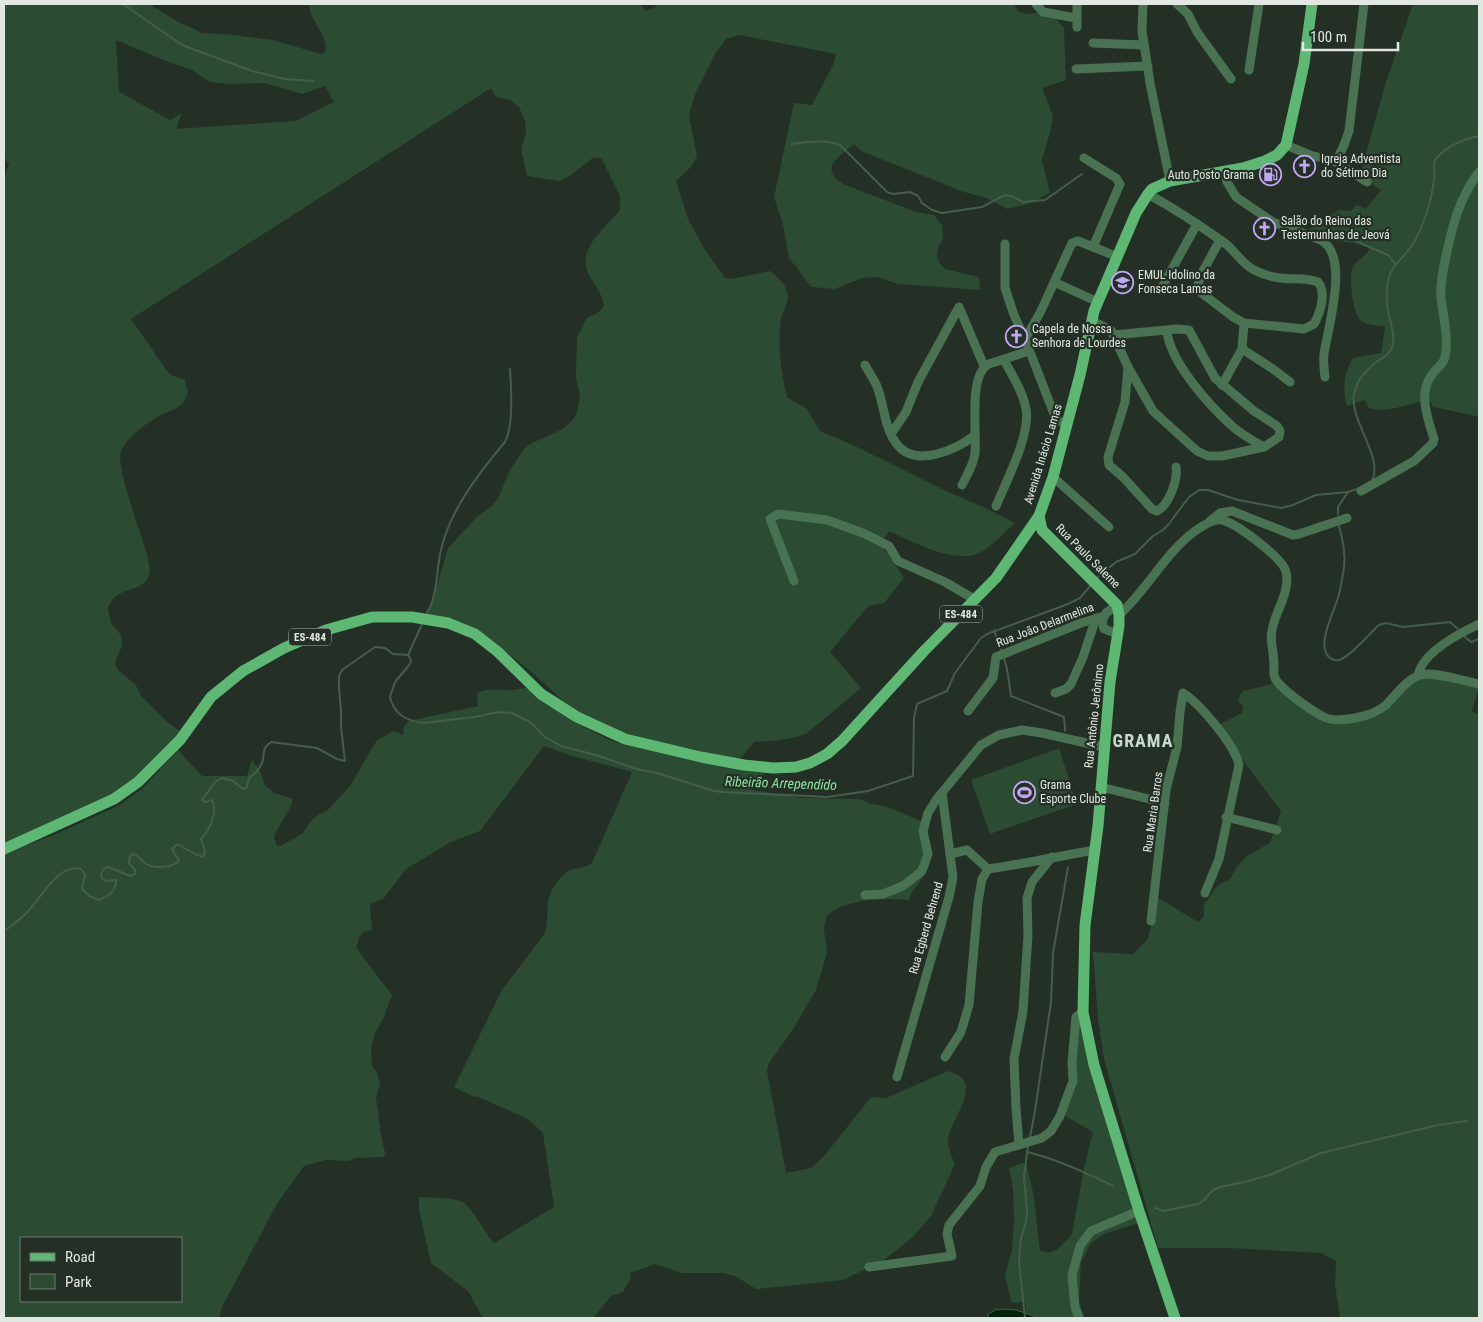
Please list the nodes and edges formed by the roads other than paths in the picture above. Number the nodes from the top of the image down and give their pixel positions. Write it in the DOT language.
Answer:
graph roads {
  1 [pos="1036,4"];
  2 [pos="1077,4"];
  3 [pos="1136,4"];
  4 [pos="1177,4"];
  5 [pos="1188,4"];
  6 [pos="1259,4"];
  7 [pos="1312,4"];
  8 [pos="1364,4"];
  9 [pos="1043,8"];
  10 [pos="1142,8"];
  11 [pos="1188,14"];
  12 [pos="1093,44"];
  13 [pos="1144,45"];
  14 [pos="1148,66"];
  15 [pos="1076,69"];
  16 [pos="1249,70"];
  17 [pos="1231,79"];
  18 [pos="1286,145"];
  19 [pos="1084,158"];
  20 [pos="1336,162"];
  21 [pos="1224,171"];
  22 [pos="1479,172"];
  23 [pos="1170,181"];
  24 [pos="1367,182"];
  25 [pos="1148,194"];
  26 [pos="1197,224"];
  27 [pos="1220,240"];
  28 [pos="1005,244"];
  29 [pos="1093,247"];
  30 [pos="1118,257"];
  31 [pos="1054,282"];
  32 [pos="1162,288"];
  33 [pos="1098,302"];
  34 [pos="1092,321"];
  35 [pos="1244,323"];
  36 [pos="1167,331"];
  37 [pos="1113,335"];
  38 [pos="1025,339"];
  39 [pos="1242,349"];
  40 [pos="1029,351"];
  41 [pos="1004,360"];
  42 [pos="865,365"];
  43 [pos="984,366"];
  44 [pos="1128,367"];
  45 [pos="1325,377"];
  46 [pos="1290,382"];
  47 [pos="1222,385"];
  48 [pos="1066,426"];
  49 [pos="891,434"];
  50 [pos="975,435"];
  51 [pos="1267,446"];
  52 [pos="1176,467"];
  53 [pos="1053,477"];
  54 [pos="962,485"];
  55 [pos="1362,490"];
  56 [pos="996,506"];
  57 [pos="1039,516"];
  58 [pos="1347,518"];
  59 [pos="1208,524"];
  60 [pos="1109,528"];
  61 [pos="794,581"];
  62 [pos="974,599"];
  63 [pos="1118,610"];
  64 [pos="1100,617"];
  65 [pos="1479,624"];
  66 [pos="1118,634"];
  67 [pos="1418,676"];
  68 [pos="1479,684"];
  69 [pos="1056,693"];
  70 [pos="968,711"];
  71 [pos="1104,747"];
  72 [pos="1101,787"];
  73 [pos="942,793"];
  74 [pos="1165,803"];
  75 [pos="1226,817"];
  76 [pos="1277,830"];
  77 [pos="4,849"];
  78 [pos="1095,850"];
  79 [pos="950,854"];
  80 [pos="1052,857"];
  81 [pos="988,869"];
  82 [pos="1205,893"];
  83 [pos="865,895"];
  84 [pos="1151,921"];
  85 [pos="1083,1012"];
  86 [pos="945,1057"];
  87 [pos="897,1077"];
  88 [pos="1019,1144"];
  89 [pos="1139,1210"];
  90 [pos="869,1267"];
  91 [pos="1079,1318"];
  92 [pos="1176,1318"];
  1 -- 9 [label="street"];
  2 -- 9 [label="street"];
  3 -- 10 [label="street"];
  4 -- 11 [label="street"];
  5 -- 11 [label="street"];
  6 -- 16 [label="street"];
  7 -- 18 [label="main road"];
  8 -- 20 [label="street"];
  10 -- 13 [label="street"];
  11 -- 17 [label="street"];
  12 -- 13 [label="street"];
  13 -- 14 [label="street"];
  14 -- 15 [label="street"];
  14 -- 23 [label="street"];
  18 -- 20 [label="street"];
  18 -- 21 [label="main road"];
  19 -- 29 [label="street"];
  20 -- 24 [label="street"];
  21 -- 23 [label="main road"];
  21 -- 45 [label="street"];
  22 -- 55 [label="street"];
  23 -- 25 [label="main road"];
  25 -- 26 [label="street"];
  25 -- 30 [label="main road, Avenida Inácio Lamas"];
  26 -- 27 [label="street"];
  26 -- 32 [label="street"];
  27 -- 35 [label="street"];
  27 -- 35 [label="street"];
  28 -- 38 [label="street"];
  29 -- 30 [label="street"];
  29 -- 31 [label="street"];
  30 -- 33 [label="main road, Avenida Inácio Lamas"];
  31 -- 33 [label="street"];
  31 -- 38 [label="street"];
  33 -- 34 [label="main road, Avenida Inácio Lamas"];
  34 -- 37 [label="street"];
  34 -- 48 [label="main road, Avenida Inácio Lamas"];
  35 -- 39 [label="street"];
  36 -- 37 [label="street"];
  36 -- 47 [label="street"];
  36 -- 51 [label="street"];
  37 -- 44 [label="street"];
  38 -- 40 [label="street"];
  39 -- 46 [label="street"];
  39 -- 47 [label="street"];
  40 -- 41 [label="street"];
  40 -- 48 [label="street"];
  41 -- 43 [label="street"];
  41 -- 56 [label="street"];
  42 -- 49 [label="street"];
  43 -- 49 [label="street"];
  43 -- 50 [label="street"];
  44 -- 51 [label="street"];
  44 -- 52 [label="street"];
  47 -- 51 [label="street"];
  48 -- 53 [label="main road, Avenida Inácio Lamas"];
  49 -- 50 [label="street"];
  50 -- 54 [label="street"];
  53 -- 57 [label="main road, Avenida Inácio Lamas"];
  53 -- 60 [label="street"];
  57 -- 62 [label="main road, Avenida Inácio Lamas / ES-484"];
  57 -- 63 [label="main road, Rua Paulo Saleme"];
  58 -- 59 [label="street"];
  59 -- 63 [label="street"];
  59 -- 67 [label="street"];
  61 -- 62 [label="street"];
  62 -- 77 [label="main road, Avenida Inácio Lamas / ES-484"];
  63 -- 64 [label="street"];
  63 -- 66 [label="main road, Rua Antônio Jerônimo"];
  64 -- 66 [label="street"];
  64 -- 69 [label="street"];
  64 -- 70 [label="street, Rua João Delarmelina"];
  65 -- 67 [label="street"];
  66 -- 71 [label="main road, Rua Antônio Jerônimo"];
  67 -- 68 [label="street"];
  71 -- 72 [label="main road, Rua Antônio Jerônimo"];
  71 -- 73 [label="street"];
  72 -- 74 [label="street"];
  72 -- 78 [label="main road, Rua Antônio Jerônimo"];
  73 -- 79 [label="street, Rua Egberd Behrend"];
  73 -- 83 [label="street"];
  74 -- 75 [label="street, Rua Maria Barros"];
  74 -- 84 [label="street, Rua Maria Barros"];
  75 -- 76 [label="street"];
  75 -- 82 [label="street, Rua Maria Barros"];
  78 -- 80 [label="street"];
  78 -- 85 [label="main road, Rua Antônio Jerônimo"];
  79 -- 81 [label="street"];
  79 -- 87 [label="street, Rua Egberd Behrend"];
  80 -- 81 [label="street"];
  80 -- 88 [label="street"];
  81 -- 86 [label="street"];
  85 -- 88 [label="street"];
  85 -- 89 [label="main road, Rua Antônio Jerônimo"];
  88 -- 90 [label="street"];
  89 -- 91 [label="street"];
  89 -- 92 [label="main road, Rua Antônio Jerônimo"];
}
